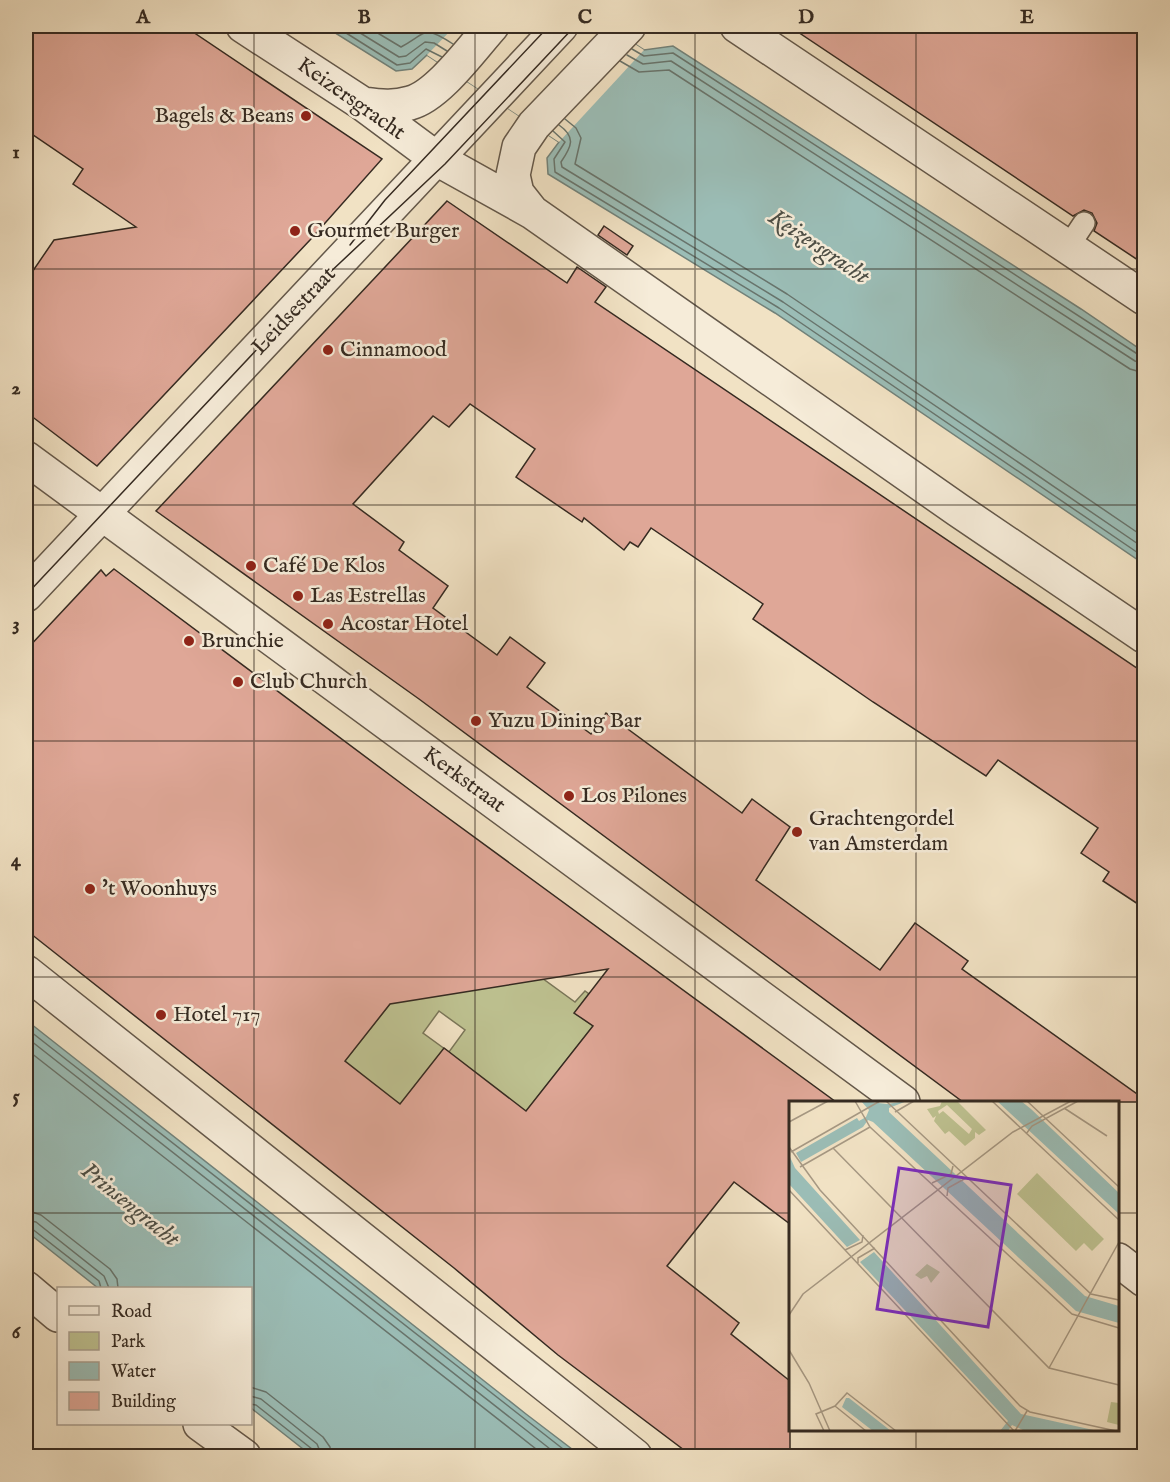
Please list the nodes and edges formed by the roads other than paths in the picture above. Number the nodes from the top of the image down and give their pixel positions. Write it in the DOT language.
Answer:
graph roads {
  1 [pos="243,26"];
  2 [pos="492,26"];
  3 [pos="561,26"];
  4 [pos="737,26"];
  5 [pos="624,30"];
  6 [pos="363,104"];
  7 [pos="437,159"];
  8 [pos="532,212"];
  9 [pos="1144,298"];
  10 [pos="26,458"];
  11 [pos="102,514"];
  12 [pos="26,595"];
  13 [pos="1144,636"];
  14 [pos="26,972"];
  15 [pos="902,1101"];
  16 [pos="1119,1261"];
  17 [pos="1144,1280"];
  18 [pos="26,1288"];
  19 [pos="57,1314"];
  20 [pos="201,1425"];
  21 [pos="244,1456"];
  22 [pos="634,1456"];
  1 -- 6 [label="street, Keizersgracht"];
  2 -- 6 [label="street"];
  3 -- 7 [label="street, Leidsestraat"];
  4 -- 9 [label="street"];
  5 -- 8 [label="street"];
  6 -- 7 [label="street, Keizersgracht"];
  7 -- 8 [label="street, Keizersgracht"];
  7 -- 11 [label="street, Leidsestraat"];
  8 -- 13 [label="street, Keizersgracht"];
  10 -- 11 [label="street, Kerkstraat"];
  11 -- 12 [label="street, Leidsestraat"];
  11 -- 15 [label="street, Kerkstraat"];
  14 -- 22 [label="street"];
  16 -- 17 [label="street"];
  18 -- 19 [label="street"];
  20 -- 21 [label="street"];
}
